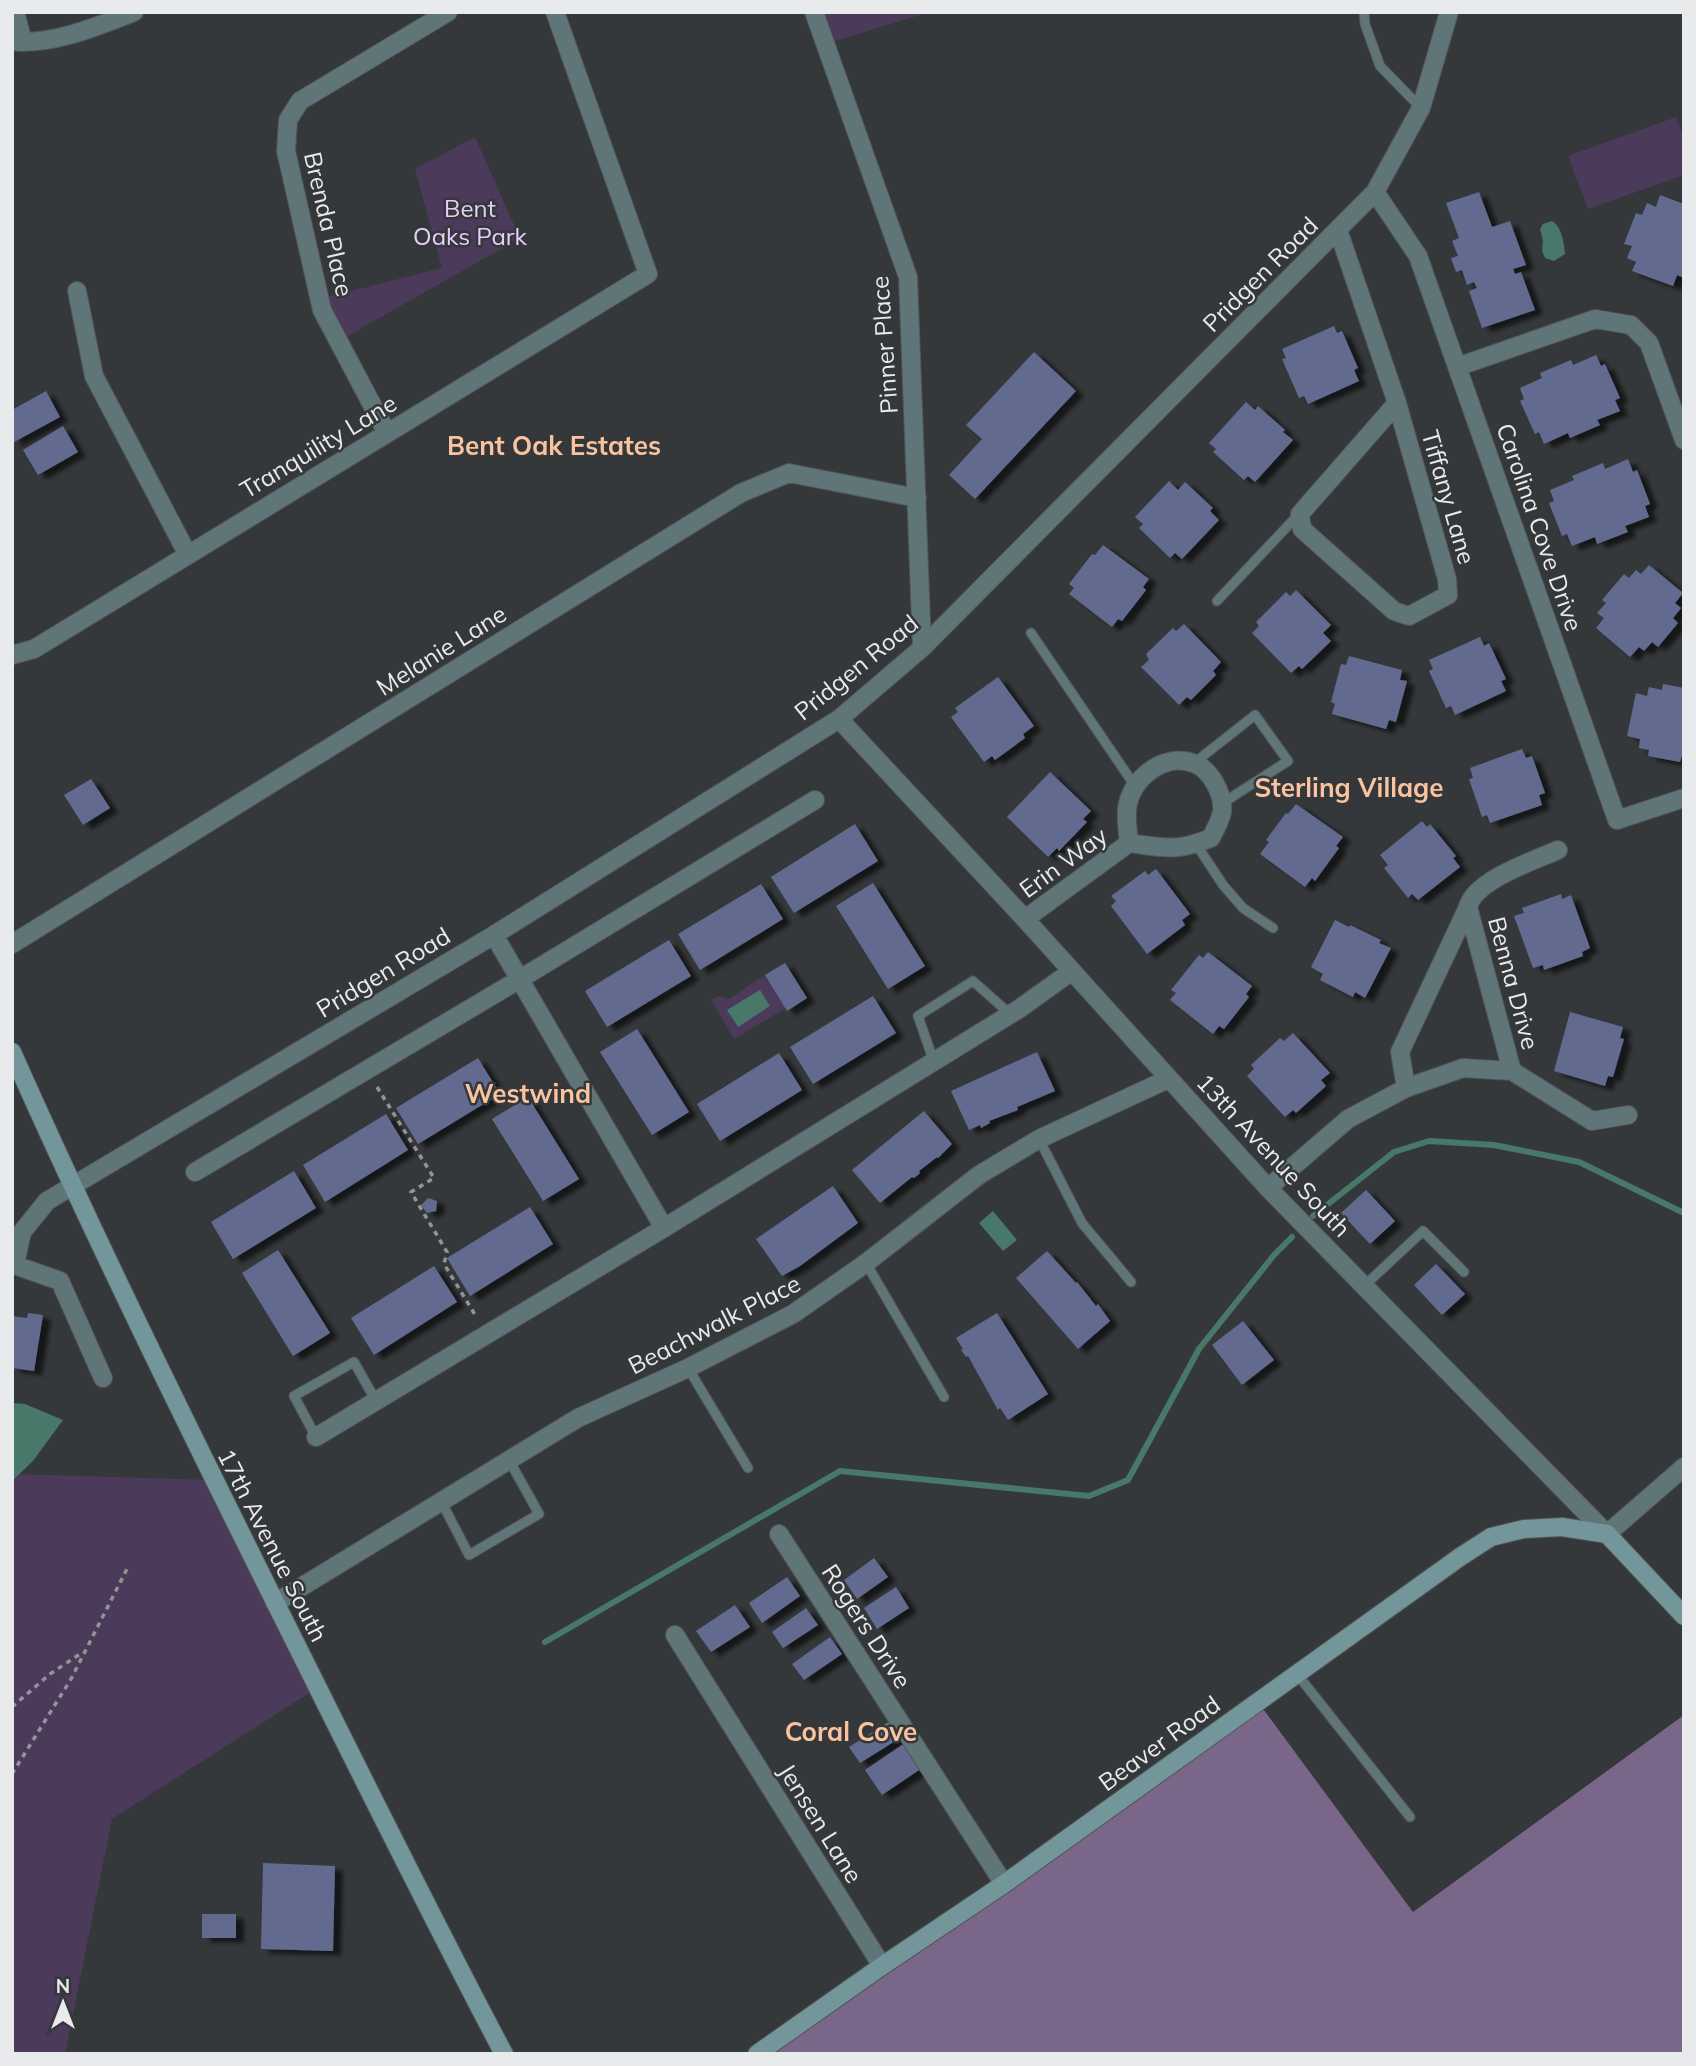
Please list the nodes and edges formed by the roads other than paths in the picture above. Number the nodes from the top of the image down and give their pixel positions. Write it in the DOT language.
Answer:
graph roads {
  1 [pos="15,12"];
  2 [pos="134,12"];
  3 [pos="448,12"];
  4 [pos="555,12"];
  5 [pos="814,12"];
  6 [pos="1364,12"];
  7 [pos="1449,12"];
  8 [pos="99,19"];
  9 [pos="18,42"];
  10 [pos="1421,108"];
  11 [pos="1375,192"];
  12 [pos="1338,230"];
  13 [pos="77,291"];
  14 [pos="1457,368"];
  15 [pos="1397,402"];
  16 [pos="387,433"];
  17 [pos="1684,440"];
  18 [pos="916,498"];
  19 [pos="1300,514"];
  20 [pos="188,555"];
  21 [pos="1217,601"];
  22 [pos="1031,633"];
  23 [pos="922,648"];
  24 [pos="12,655"];
  25 [pos="839,719"];
  26 [pos="1194,763"];
  27 [pos="1135,786"];
  28 [pos="1684,797"];
  29 [pos="815,800"];
  30 [pos="1221,804"];
  31 [pos="1129,843"];
  32 [pos="1196,844"];
  33 [pos="1558,850"];
  34 [pos="1468,907"];
  35 [pos="1025,919"];
  36 [pos="1273,928"];
  37 [pos="494,935"];
  38 [pos="12,944"];
  39 [pos="1072,971"];
  40 [pos="520,979"];
  41 [pos="1010,1014"];
  42 [pos="12,1052"];
  43 [pos="934,1062"];
  44 [pos="1512,1071"];
  45 [pos="1168,1079"];
  46 [pos="1406,1088"];
  47 [pos="1628,1115"];
  48 [pos="1039,1139"];
  49 [pos="195,1172"];
  50 [pos="71,1186"];
  51 [pos="1268,1188"];
  52 [pos="664,1228"];
  53 [pos="866,1263"];
  54 [pos="14,1264"];
  55 [pos="1464,1272"];
  56 [pos="1131,1282"];
  57 [pos="1364,1286"];
  58 [pos="688,1368"];
  59 [pos="103,1377"];
  60 [pos="944,1397"];
  61 [pos="376,1401"];
  62 [pos="316,1437"];
  63 [pos="509,1460"];
  64 [pos="1684,1467"];
  65 [pos="748,1468"];
  66 [pos="441,1502"];
  67 [pos="779,1534"];
  68 [pos="1607,1534"];
  69 [pos="275,1602"];
  70 [pos="1684,1616"];
  71 [pos="675,1635"];
  72 [pos="1297,1674"];
  73 [pos="1410,1817"];
  74 [pos="1004,1884"];
  75 [pos="882,1966"];
  76 [pos="504,2054"];
  77 [pos="757,2054"];
  1 -- 9 [label="street"];
  2 -- 8 [label="street"];
  3 -- 16 [label="street, Brenda Place"];
  4 -- 16 [label="street, Tranquility Lane"];
  5 -- 18 [label="street, Pinner Place"];
  6 -- 10 [label="lane"];
  7 -- 10 [label="street, Pridgen Road"];
  8 -- 9 [label="street"];
  10 -- 11 [label="street, Pridgen Road"];
  11 -- 12 [label="street, Pridgen Road"];
  11 -- 14 [label="street, Carolina Cove Drive"];
  12 -- 15 [label="street, Tiffany Lane"];
  12 -- 23 [label="street, Pridgen Road"];
  13 -- 20 [label="street"];
  14 -- 17 [label="street"];
  14 -- 28 [label="street, Carolina Cove Drive"];
  15 -- 19 [label="street, Tiffany Lane"];
  15 -- 19 [label="street, Tiffany Lane"];
  16 -- 20 [label="street, Tranquility Lane"];
  18 -- 23 [label="street, Pinner Place"];
  18 -- 38 [label="street, Melanie Lane"];
  19 -- 21 [label="lane"];
  20 -- 24 [label="street, Tranquility Lane"];
  22 -- 27 [label="lane"];
  23 -- 25 [label="street, Pridgen Road"];
  25 -- 35 [label="street, 13th Avenue South"];
  25 -- 37 [label="street, Pridgen Road"];
  26 -- 27 [label="street"];
  26 -- 30 [label="street"];
  26 -- 30 [label="lane"];
  27 -- 31 [label="street, Erin Way"];
  29 -- 40 [label="street"];
  30 -- 32 [label="street"];
  31 -- 32 [label="street, Erin Way"];
  31 -- 35 [label="street, Erin Way"];
  32 -- 36 [label="lane"];
  33 -- 34 [label="street, Benna Drive"];
  34 -- 44 [label="street, Benna Drive"];
  34 -- 46 [label="street, Benna Drive"];
  35 -- 39 [label="street, 13th Avenue South"];
  37 -- 40 [label="street"];
  37 -- 50 [label="street, Pridgen Road"];
  39 -- 41 [label="street"];
  39 -- 45 [label="street, 13th Avenue South"];
  40 -- 49 [label="street"];
  40 -- 52 [label="street"];
  41 -- 43 [label="street"];
  41 -- 43 [label="lane"];
  42 -- 50 [label="street, 17th Avenue South"];
  43 -- 52 [label="street"];
  44 -- 46 [label="street, Benna Drive"];
  44 -- 47 [label="street, Benna Drive"];
  45 -- 48 [label="street, Beachwalk Place"];
  45 -- 51 [label="street, 13th Avenue South"];
  46 -- 51 [label="street, Benna Drive"];
  48 -- 53 [label="street, Beachwalk Place"];
  48 -- 56 [label="lane"];
  50 -- 54 [label="street, Pridgen Road"];
  50 -- 69 [label="street, 17th Avenue South"];
  51 -- 57 [label="street, 13th Avenue South"];
  52 -- 61 [label="street"];
  53 -- 58 [label="street, Beachwalk Place"];
  53 -- 60 [label="lane"];
  54 -- 59 [label="street"];
  55 -- 57 [label="lane"];
  57 -- 68 [label="street, 13th Avenue South"];
  58 -- 63 [label="street, Beachwalk Place"];
  58 -- 65 [label="lane"];
  61 -- 62 [label="street"];
  61 -- 62 [label="lane"];
  63 -- 66 [label="street, Beachwalk Place"];
  63 -- 66 [label="lane"];
  64 -- 68 [label="street"];
  66 -- 69 [label="street, Beachwalk Place"];
  67 -- 74 [label="street, Rogers Drive"];
  68 -- 70 [label="street, 13th Avenue South"];
  68 -- 72 [label="street, Beaver Road"];
  69 -- 76 [label="street, 17th Avenue South"];
  71 -- 75 [label="street, Jensen Lane"];
  72 -- 73 [label="lane"];
  72 -- 74 [label="street, Beaver Road"];
  74 -- 75 [label="street, Beaver Road"];
  75 -- 77 [label="street, Beaver Road"];
}
